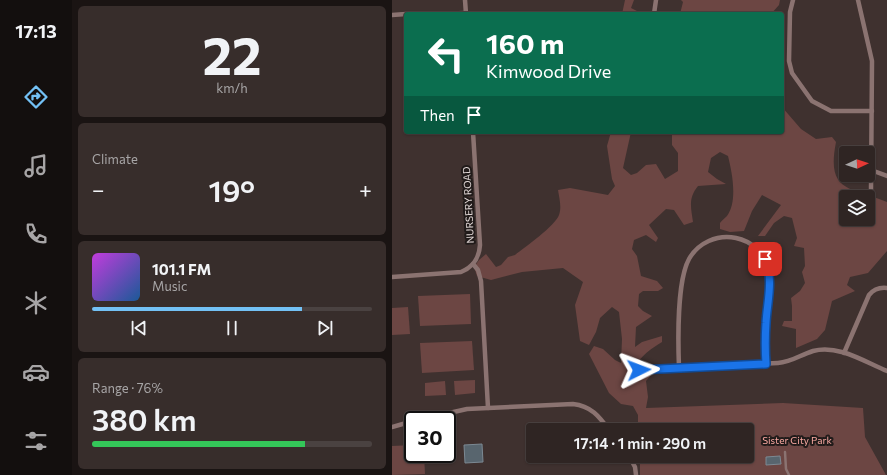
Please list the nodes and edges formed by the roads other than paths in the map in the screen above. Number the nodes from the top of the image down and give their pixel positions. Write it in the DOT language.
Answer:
graph roads {
  1 [pos="465,0"];
  2 [pos="656,0"];
  3 [pos="793,0"];
  4 [pos="858,0"];
  5 [pos="466,12"];
  6 [pos="654,12"];
  7 [pos="404,14"];
  8 [pos="392,15"];
  9 [pos="872,111"];
  10 [pos="473,134"];
  11 [pos="872,146"];
  12 [pos="875,171"];
  13 [pos="887,176"];
  14 [pos="871,182"];
  15 [pos="871,190"];
  16 [pos="473,264"];
  17 [pos="392,277"];
  18 [pos="887,288"];
  19 [pos="844,352"];
  20 [pos="766,364"];
  21 [pos="679,368"];
  22 [pos="639,370"];
  23 [pos="887,371"];
  24 [pos="488,408"];
  25 [pos="455,411"];
  26 [pos="404,423"];
  27 [pos="604,423"];
  28 [pos="392,426"];
  29 [pos="785,452"];
  30 [pos="633,463"];
  31 [pos="636,475"];
  32 [pos="789,475"];
  1 -- 5 [label="street"];
  2 -- 6 [label="street"];
  3 -- 9 [label="street"];
  4 -- 9 [label="street"];
  7 -- 8 [label="street"];
  9 -- 11 [label="street"];
  10 -- 16 [label="street, NURSERY ROAD"];
  12 -- 13 [label="street"];
  14 -- 15 [label="street"];
  16 -- 17 [label="street"];
  16 -- 24 [label="street"];
  18 -- 19 [label="street"];
  19 -- 20 [label="street"];
  19 -- 23 [label="street"];
  20 -- 21 [label="street"];
  20 -- 21 [label="street"];
  21 -- 22 [label="street"];
  24 -- 25 [label="street"];
  24 -- 27 [label="street"];
  26 -- 28 [label="street"];
  29 -- 32 [label="lane"];
  30 -- 31 [label="street"];
}
